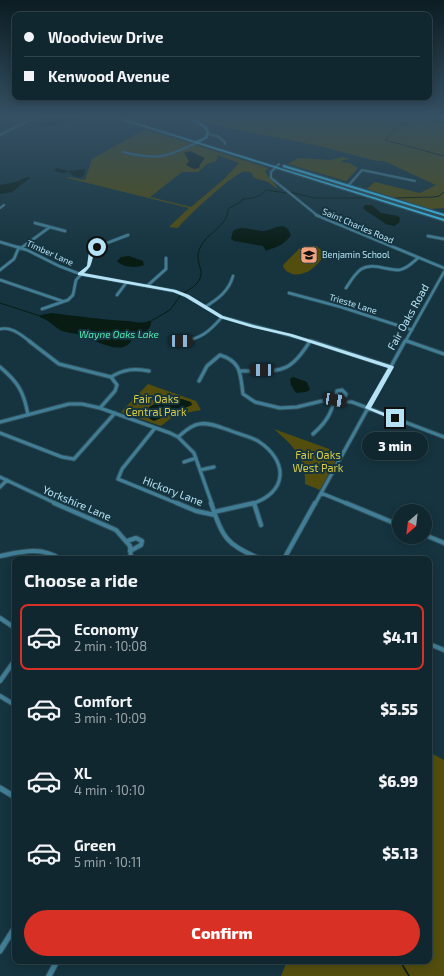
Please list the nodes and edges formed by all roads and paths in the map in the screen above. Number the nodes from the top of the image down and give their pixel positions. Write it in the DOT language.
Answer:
graph roads {
  1 [pos="260,163"];
  2 [pos="274,163"];
  3 [pos="279,164"];
  4 [pos="275,167"];
  5 [pos="415,181"];
  6 [pos="348,186"];
  7 [pos="4,205"];
  8 [pos="0,208"];
  9 [pos="444,216"];
  10 [pos="444,220"];
  11 [pos="35,223"];
  12 [pos="50,227"];
  13 [pos="65,231"];
  14 [pos="128,235"];
  15 [pos="428,236"];
  16 [pos="444,239"];
  17 [pos="0,242"];
  18 [pos="20,248"];
  19 [pos="166,258"];
  20 [pos="418,258"];
  21 [pos="444,268"];
  22 [pos="0,270"];
  23 [pos="444,272"];
  24 [pos="80,274"];
  25 [pos="233,276"];
  26 [pos="0,280"];
  27 [pos="126,283"];
  28 [pos="147,286"];
  29 [pos="346,288"];
  30 [pos="289,294"];
  31 [pos="117,295"];
  32 [pos="63,301"];
  33 [pos="205,307"];
  34 [pos="42,309"];
  35 [pos="222,317"];
  36 [pos="2,328"];
  37 [pos="412,330"];
  38 [pos="181,341"];
  39 [pos="310,341"];
  40 [pos="406,341"];
  41 [pos="444,354"];
  42 [pos="391,367"];
  43 [pos="0,368"];
  44 [pos="149,370"];
  45 [pos="240,371"];
  46 [pos="111,377"];
  47 [pos="199,382"];
  48 [pos="335,400"];
  49 [pos="344,401"];
  50 [pos="100,408"];
  51 [pos="368,408"];
  52 [pos="115,413"];
  53 [pos="28,415"];
  54 [pos="0,422"];
  55 [pos="155,428"];
  56 [pos="0,433"];
  57 [pos="313,434"];
  58 [pos="178,437"];
  59 [pos="444,437"];
  60 [pos="196,458"];
  61 [pos="184,462"];
  62 [pos="214,467"];
  63 [pos="200,470"];
  64 [pos="0,477"];
  65 [pos="6,480"];
  66 [pos="0,487"];
  67 [pos="321,493"];
  68 [pos="254,504"];
  69 [pos="214,513"];
  70 [pos="392,521"];
  71 [pos="261,525"];
  72 [pos="432,538"];
  73 [pos="127,541"];
  74 [pos="444,542"];
  75 [pos="130,551"];
  76 [pos="0,556"];
  77 [pos="55,556"];
  78 [pos="131,556"];
  79 [pos="255,556"];
  80 [pos="286,556"];
  81 [pos="0,618"];
  82 [pos="12,626"];
  83 [pos="432,645"];
  84 [pos="444,650"];
  85 [pos="12,664"];
  86 [pos="0,681"];
  87 [pos="0,696"];
  88 [pos="12,703"];
  89 [pos="0,788"];
  90 [pos="12,795"];
  91 [pos="12,932"];
  92 [pos="0,951"];
  93 [pos="55,964"];
  94 [pos="49,976"];
  1 -- 4 [label="main road"];
  2 -- 3 [label="main road"];
  3 -- 4 [label="street"];
  3 -- 6 [label="main road"];
  4 -- 10 [label="main road"];
  4 -- 20 [label="street, Saint Charles Road"];
  5 -- 6 [label="street"];
  6 -- 9 [label="main road"];
  7 -- 8 [label="street"];
  11 -- 12 [label="street"];
  12 -- 13 [label="street"];
  12 -- 18 [label="street"];
  14 -- 24 [label="street"];
  15 -- 16 [label="street"];
  17 -- 18 [label="street, Timber Lane"];
  18 -- 22 [label="street"];
  18 -- 24 [label="street, Timber Lane"];
  19 -- 28 [label="street"];
  20 -- 21 [label="street, Saint Charles Road"];
  20 -- 29 [label="street"];
  23 -- 37 [label="street, Fair Oaks Road"];
  24 -- 27 [label="street, Timber Lane"];
  24 -- 32 [label="street"];
  25 -- 33 [label="street"];
  26 -- 32 [label="street"];
  27 -- 28 [label="street, Timber Lane"];
  27 -- 31 [label="street"];
  28 -- 33 [label="street, Timber Lane"];
  30 -- 37 [label="street, Trieste Lane"];
  32 -- 34 [label="street"];
  33 -- 35 [label="street, Timber Lane"];
  35 -- 38 [label="street"];
  35 -- 39 [label="street, Timber Lane"];
  36 -- 46 [label="street"];
  37 -- 40 [label="street, Fair Oaks Road"];
  39 -- 42 [label="street, Timber Lane"];
  39 -- 45 [label="street"];
  40 -- 41 [label="street"];
  40 -- 42 [label="street, Fair Oaks Road"];
  42 -- 51 [label="street, Fair Oaks Road"];
  43 -- 53 [label="street"];
  44 -- 46 [label="street"];
  45 -- 47 [label="street"];
  45 -- 48 [label="street"];
  46 -- 50 [label="street"];
  48 -- 49 [label="street"];
  48 -- 49 [label="street"];
  48 -- 57 [label="street"];
  49 -- 51 [label="street"];
  50 -- 52 [label="street"];
  50 -- 53 [label="street"];
  51 -- 59 [label="street"];
  51 -- 67 [label="street, Fair Oaks Road"];
  52 -- 55 [label="street"];
  52 -- 56 [label="street"];
  53 -- 54 [label="street"];
  55 -- 58 [label="street"];
  55 -- 69 [label="street, Hickory Lane"];
  58 -- 60 [label="street"];
  58 -- 68 [label="street, Hickory Lane"];
  60 -- 61 [label="street"];
  60 -- 63 [label="street"];
  62 -- 63 [label="street"];
  63 -- 69 [label="street"];
  64 -- 65 [label="street, Yorkshire Lane"];
  65 -- 66 [label="street"];
  65 -- 73 [label="street, Yorkshire Lane"];
  67 -- 70 [label="street"];
  67 -- 80 [label="street, Fair Oaks Road"];
  68 -- 69 [label="street, Hickory Lane"];
  68 -- 71 [label="street"];
  69 -- 79 [label="street"];
  72 -- 74 [label="street"];
  73 -- 75 [label="street"];
  73 -- 75 [label="street"];
  75 -- 78 [label="street"];
  76 -- 77 [label="street"];
  81 -- 82 [label="street"];
  83 -- 84 [label="street"];
  85 -- 86 [label="street"];
  87 -- 88 [label="street"];
  89 -- 90 [label="street"];
  91 -- 92 [label="street"];
  93 -- 94 [label="street"];
}
